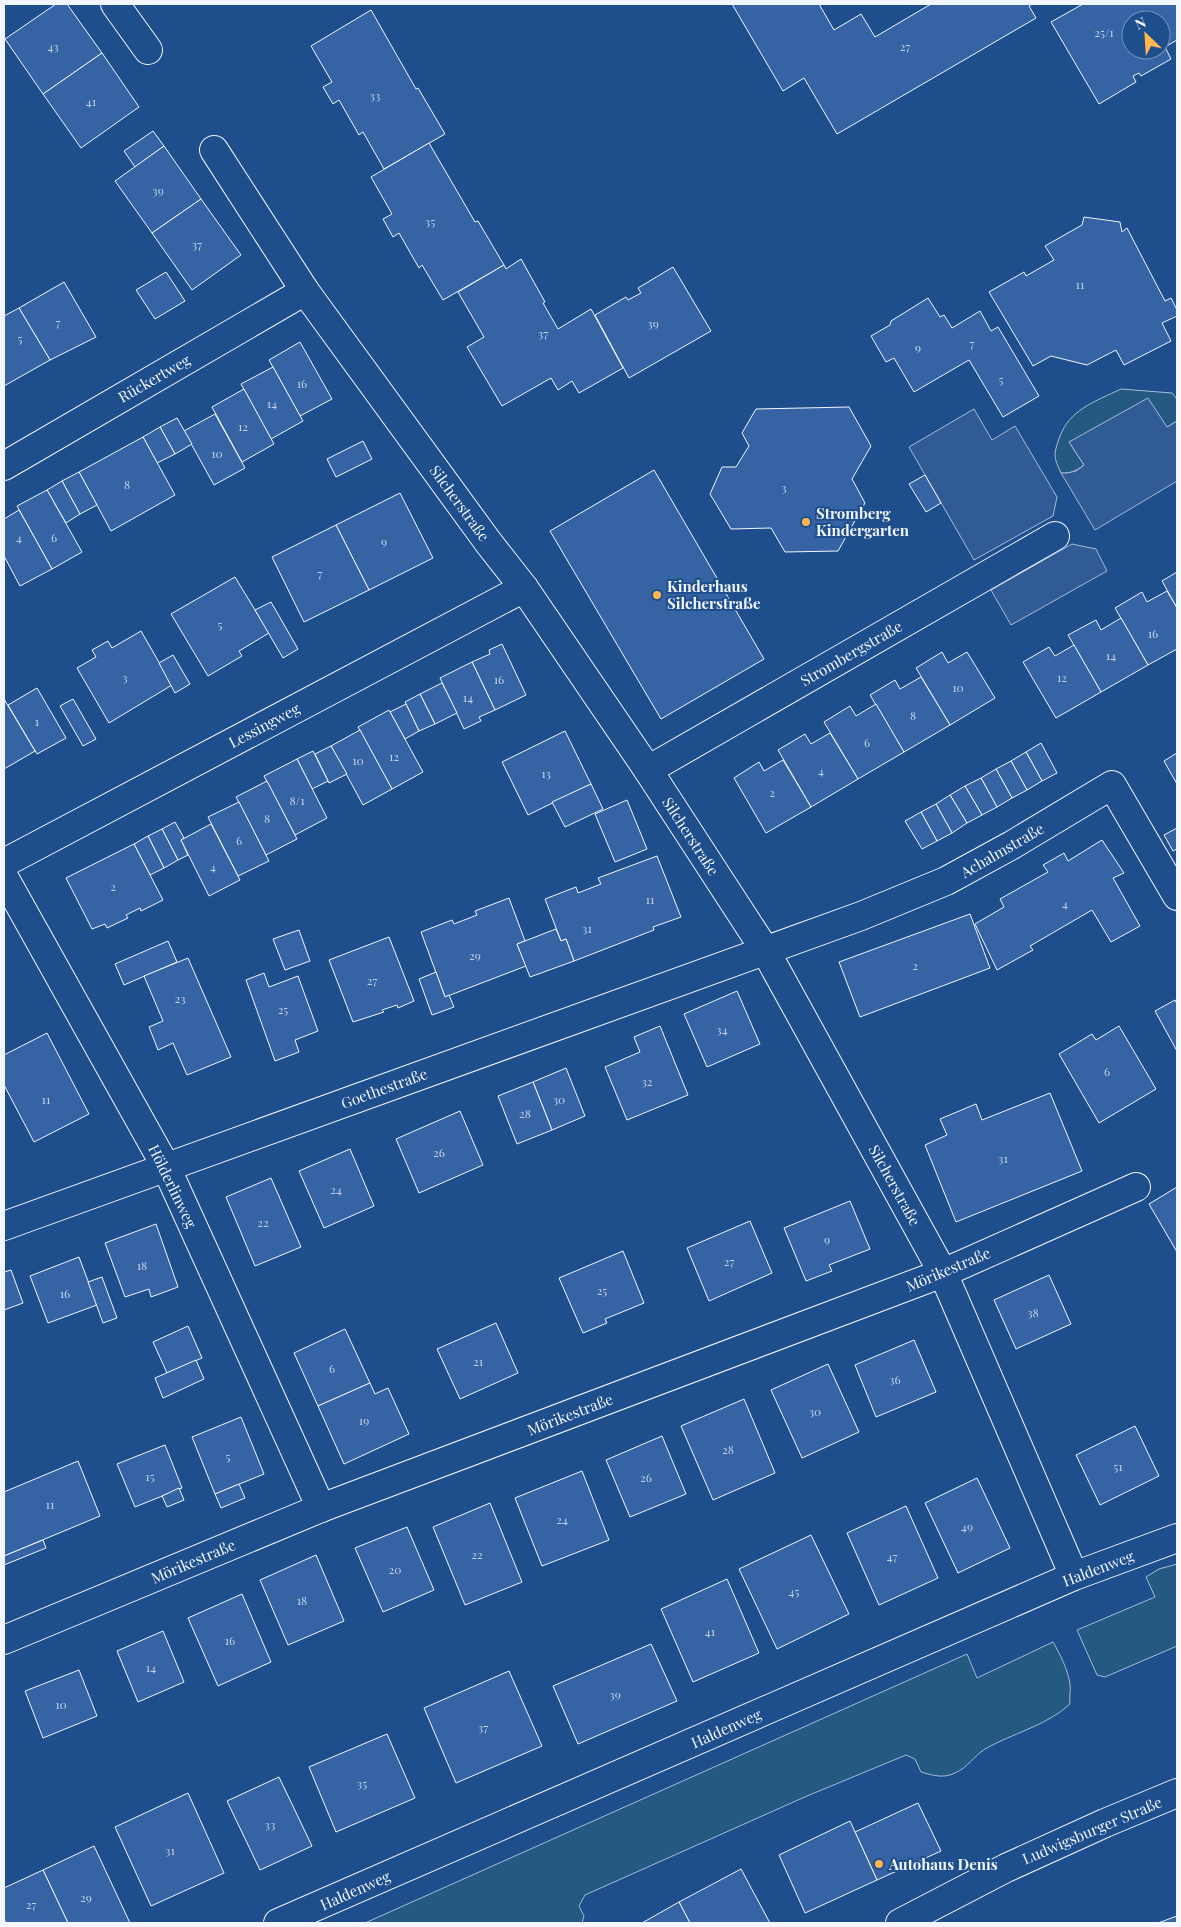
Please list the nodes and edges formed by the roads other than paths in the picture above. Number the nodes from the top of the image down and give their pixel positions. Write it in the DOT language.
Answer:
graph roads {
  1 [pos="115,4"];
  2 [pos="148,50"];
  3 [pos="214,150"];
  4 [pos="305,291"];
  5 [pos="4,466"];
  6 [pos="1055,536"];
  7 [pos="524,588"];
  8 [pos="648,770"];
  9 [pos="4,863"];
  10 [pos="4,877"];
  11 [pos="1177,896"];
  12 [pos="765,950"];
  13 [pos="166,1168"];
  14 [pos="1136,1187"];
  15 [pos="4,1226"];
  16 [pos="943,1273"];
  17 [pos="320,1508"];
  18 [pos="1177,1538"];
  19 [pos="1074,1576"];
  20 [pos="4,1640"];
  21 [pos="1177,1793"];
  22 [pos="278,1923"];
  23 [pos="900,1923"];
  1 -- 2 [label="street"];
  3 -- 4 [label="street, Silcherstraße"];
  4 -- 5 [label="street, Rückertweg"];
  4 -- 7 [label="street, Silcherstraße"];
  6 -- 8 [label="street, Strombergstraße"];
  7 -- 8 [label="street, Silcherstraße"];
  7 -- 9 [label="street, Lessingweg"];
  8 -- 12 [label="street, Silcherstraße"];
  10 -- 13 [label="street, Hölderlinweg"];
  11 -- 12 [label="street, Achalmstraße"];
  12 -- 13 [label="street, Goethestraße"];
  12 -- 16 [label="street, Silcherstraße"];
  13 -- 15 [label="street, Goethestraße"];
  13 -- 17 [label="street, Hölderlinweg"];
  14 -- 16 [label="street, Mörikestraße"];
  16 -- 17 [label="street, Mörikestraße"];
  16 -- 19 [label="street, Silcherstraße"];
  17 -- 20 [label="street, Mörikestraße"];
  18 -- 19 [label="street, Haldenweg"];
  19 -- 22 [label="street, Haldenweg"];
  21 -- 23 [label="street, Ludwigsburger Straße"];
}
